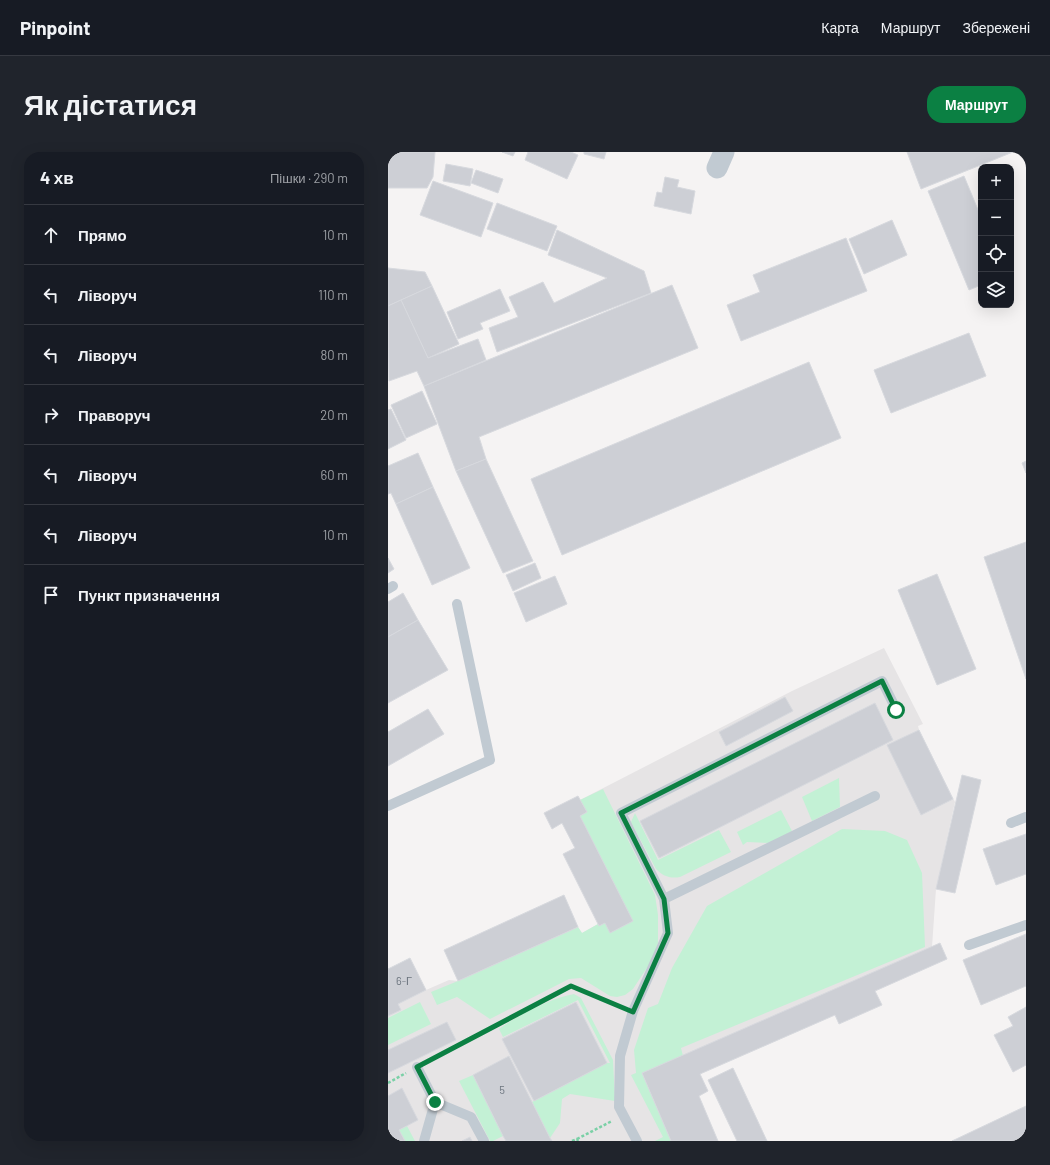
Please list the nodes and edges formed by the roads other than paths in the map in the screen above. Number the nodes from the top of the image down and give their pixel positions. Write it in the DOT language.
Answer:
graph roads {
  1 [pos="456,604"];
  2 [pos="896,710"];
  3 [pos="875,796"];
  4 [pos="388,806"];
  5 [pos="1026,817"];
  6 [pos="1011,823"];
  7 [pos="664,899"];
  8 [pos="1026,925"];
  9 [pos="969,946"];
  10 [pos="417,1067"];
  11 [pos="435,1102"];
  12 [pos="424,1141"];
  13 [pos="484,1141"];
  14 [pos="637,1141"];
  1 -- 4 [label="lane"];
  2 -- 7 [label="lane"];
  3 -- 7 [label="lane"];
  5 -- 6 [label="lane"];
  7 -- 14 [label="lane"];
  8 -- 9 [label="lane"];
  10 -- 11 [label="lane"];
  11 -- 12 [label="lane"];
  11 -- 13 [label="lane"];
}
